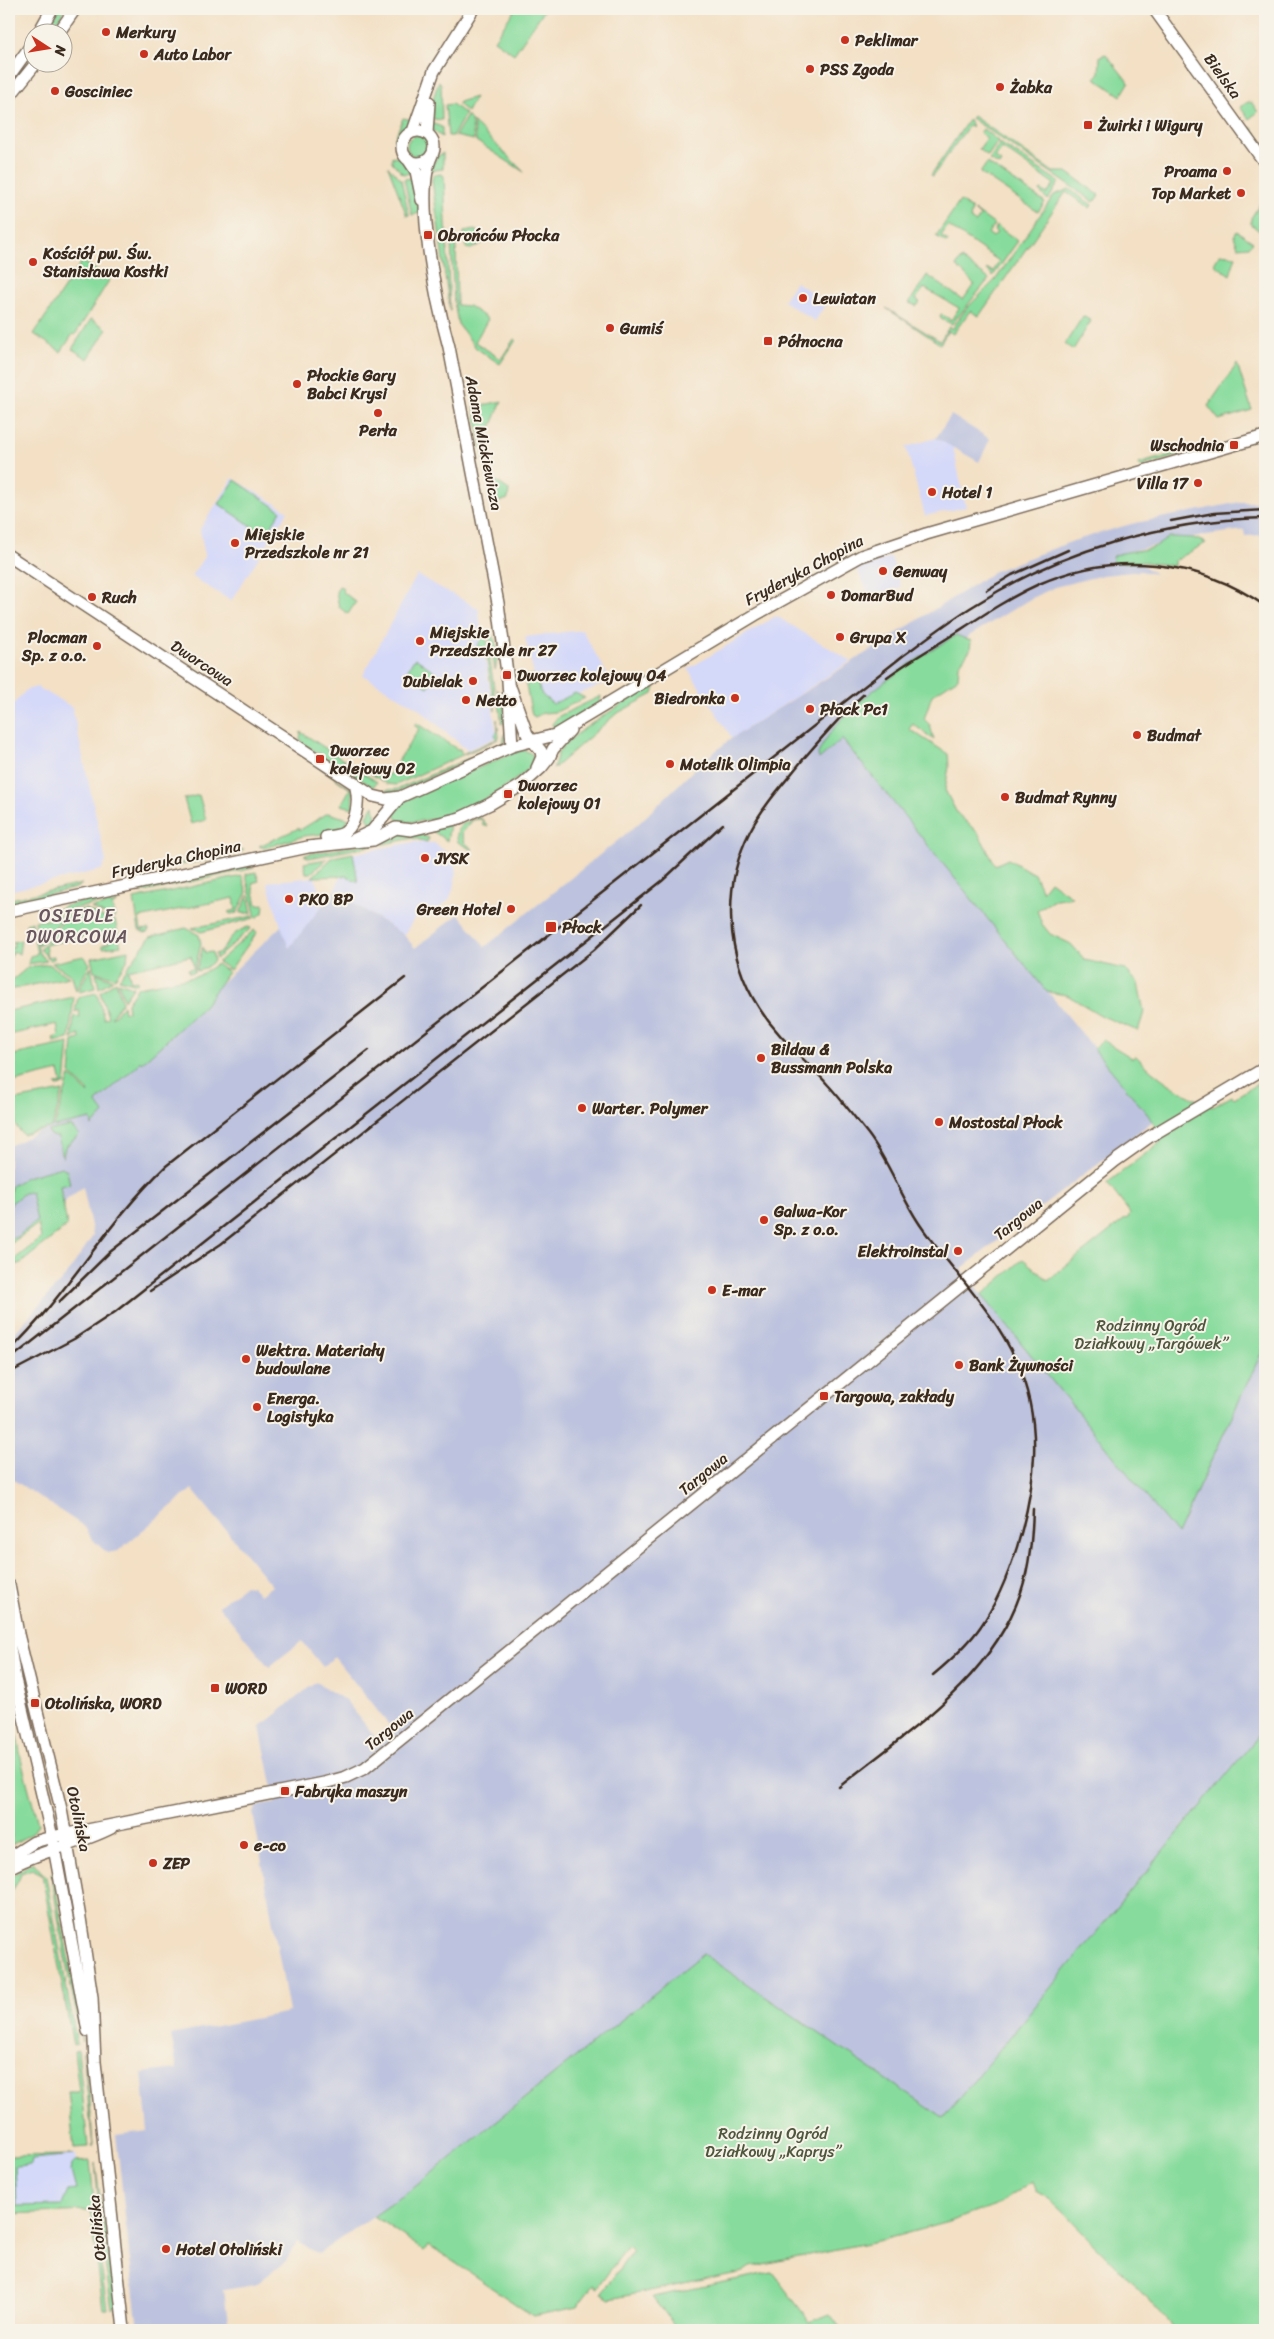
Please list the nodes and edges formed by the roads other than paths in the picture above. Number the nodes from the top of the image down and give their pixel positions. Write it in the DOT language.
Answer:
graph roads {
  1 [pos="52,9"];
  2 [pos="74,9"];
  3 [pos="473,9"];
  4 [pos="1154,9"];
  5 [pos="45,22"];
  6 [pos="66,22"];
  7 [pos="22,58"];
  8 [pos="434,70"];
  9 [pos="28,72"];
  10 [pos="9,76"];
  11 [pos="9,97"];
  12 [pos="413,131"];
  13 [pos="427,133"];
  14 [pos="432,155"];
  15 [pos="408,159"];
  16 [pos="1265,163"];
  17 [pos="425,211"];
  18 [pos="1265,436"];
  19 [pos="9,556"];
  20 [pos="508,681"];
  21 [pos="580,720"];
  22 [pos="534,741"];
  23 [pos="512,746"];
  24 [pos="533,774"];
  25 [pos="354,782"];
  26 [pos="376,797"];
  27 [pos="400,797"];
  28 [pos="386,814"];
  29 [pos="396,828"];
  30 [pos="351,841"];
  31 [pos="272,854"];
  32 [pos="9,910"];
  33 [pos="1265,1068"];
  34 [pos="9,1586"];
  35 [pos="9,1642"];
  36 [pos="52,1836"];
  37 [pos="67,1839"];
  38 [pos="54,1849"];
  39 [pos="9,1858"];
  40 [pos="9,1868"];
  41 [pos="95,2062"];
  42 [pos="124,2330"];
  1 -- 5 [label="street"];
  2 -- 6 [label="street"];
  3 -- 8 [label="street"];
  4 -- 16 [label="street, Bielska"];
  7 -- 10 [label="street"];
  8 -- 12 [label="street"];
  8 -- 13 [label="street"];
  9 -- 11 [label="street"];
  12 -- 13 [label="street"];
  12 -- 15 [label="street"];
  13 -- 14 [label="street"];
  14 -- 15 [label="street"];
  14 -- 17 [label="street, Adama Mickiewicza"];
  15 -- 17 [label="street, Adama Mickiewicza"];
  17 -- 20 [label="street, Adama Mickiewicza"];
  18 -- 21 [label="street, Fryderyka Chopina"];
  19 -- 25 [label="street, Dworcowa"];
  20 -- 22 [label="street, Adama Mickiewicza"];
  20 -- 23 [label="street, Adama Mickiewicza"];
  21 -- 22 [label="street, Fryderyka Chopina"];
  21 -- 24 [label="street, Fryderyka Chopina"];
  22 -- 23 [label="street, Fryderyka Chopina"];
  22 -- 24 [label="street"];
  23 -- 27 [label="street, Fryderyka Chopina"];
  24 -- 29 [label="street, Fryderyka Chopina"];
  25 -- 26 [label="street, Dworcowa"];
  25 -- 31 [label="street"];
  26 -- 27 [label="street"];
  26 -- 28 [label="street, Dworcowa"];
  27 -- 28 [label="street, Fryderyka Chopina"];
  28 -- 29 [label="street, Dworcowa"];
  28 -- 30 [label="street, Fryderyka Chopina"];
  29 -- 30 [label="street, Fryderyka Chopina"];
  30 -- 31 [label="street, Fryderyka Chopina"];
  31 -- 32 [label="street, Fryderyka Chopina"];
  33 -- 37 [label="street, Targowa"];
  34 -- 37 [label="street, Otolińska"];
  35 -- 36 [label="street, Otolińska"];
  36 -- 37 [label="street, Targowa"];
  36 -- 38 [label="street, Otolińska"];
  36 -- 39 [label="street, Targowa"];
  37 -- 38 [label="street, Targowa"];
  37 -- 41 [label="street, Otolińska"];
  38 -- 40 [label="street, Targowa"];
  38 -- 41 [label="street, Otolińska"];
  41 -- 42 [label="street, Otolińska"];
}
